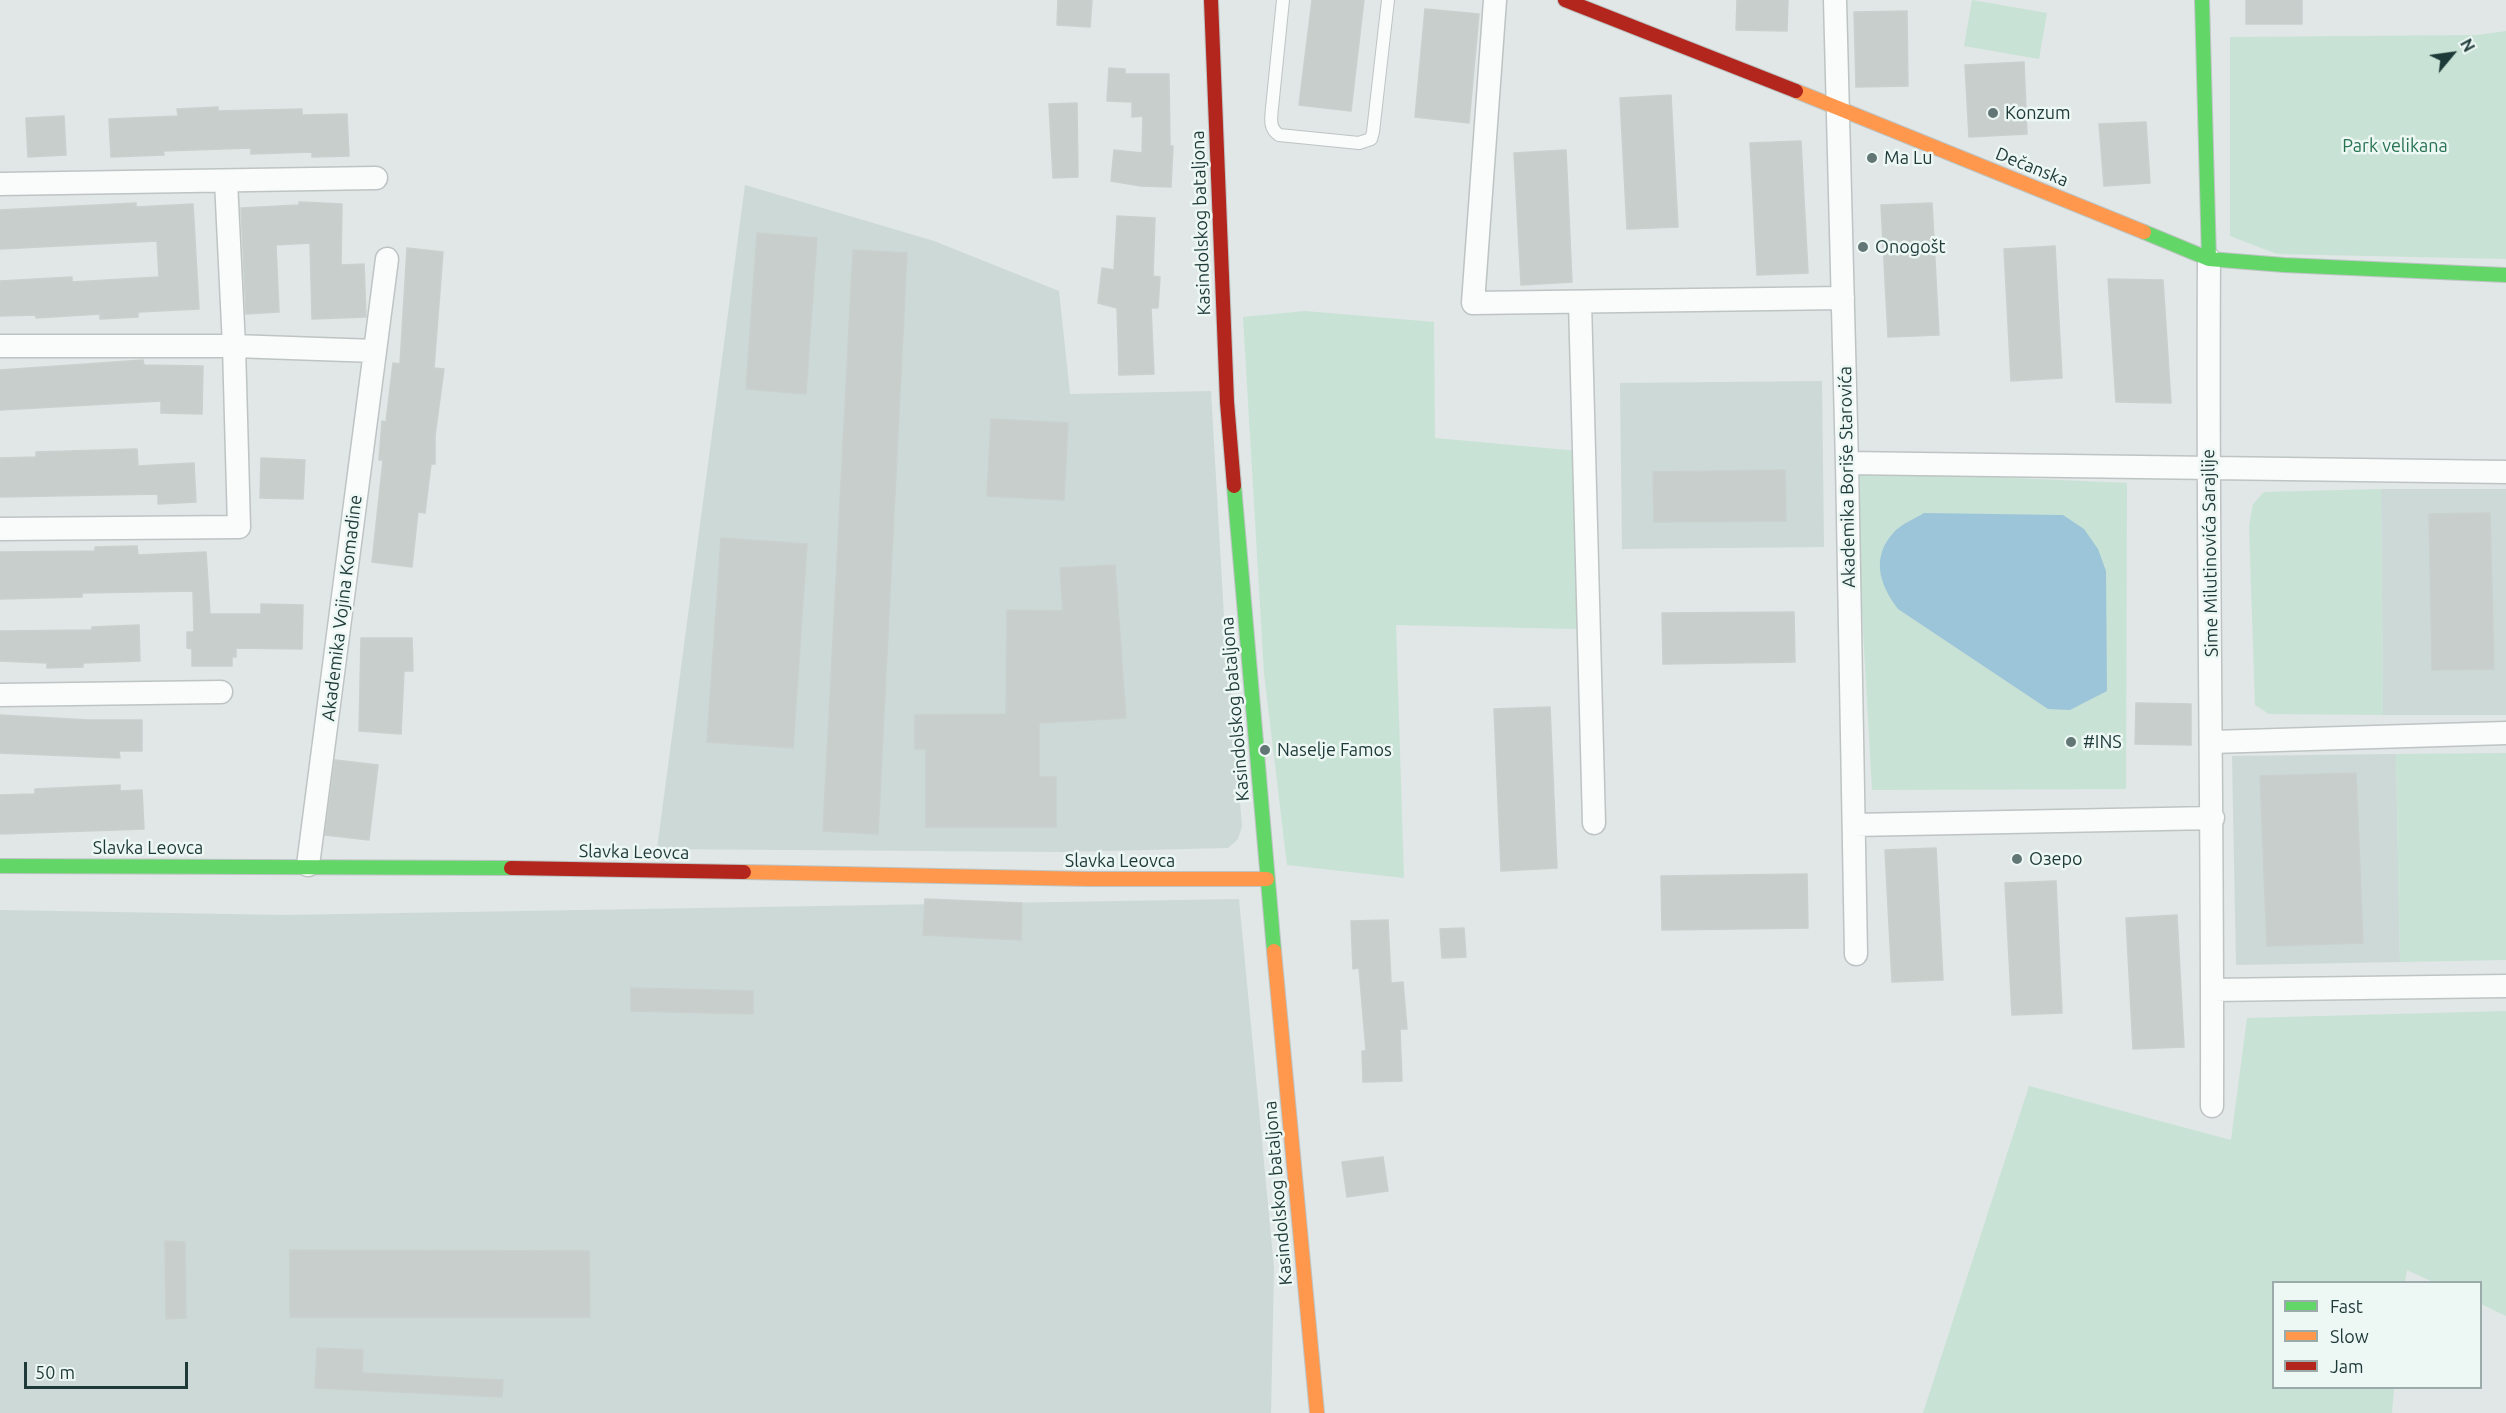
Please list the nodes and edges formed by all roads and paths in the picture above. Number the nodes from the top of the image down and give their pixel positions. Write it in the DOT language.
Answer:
graph roads {
  1 [pos="1211,0"];
  2 [pos="1283,0"];
  3 [pos="1388,0"];
  4 [pos="1495,0"];
  5 [pos="1565,0"];
  6 [pos="1835,0"];
  7 [pos="2202,0"];
  8 [pos="1838,107"];
  9 [pos="376,178"];
  10 [pos="226,181"];
  11 [pos="0,184"];
  12 [pos="2210,258"];
  13 [pos="387,259"];
  14 [pos="2506,275"];
  15 [pos="1843,298"];
  16 [pos="1580,302"];
  17 [pos="0,346"];
  18 [pos="234,346"];
  19 [pos="375,351"];
  20 [pos="1847,463"];
  21 [pos="2208,468"];
  22 [pos="2506,472"];
  23 [pos="0,529"];
  24 [pos="221,692"];
  25 [pos="0,695"];
  26 [pos="2506,733"];
  27 [pos="2212,742"];
  28 [pos="2213,818"];
  29 [pos="1594,824"];
  30 [pos="1854,825"];
  31 [pos="308,865"];
  32 [pos="0,866"];
  33 [pos="1267,879"];
  34 [pos="1856,954"];
  35 [pos="2506,986"];
  36 [pos="2212,990"];
  37 [pos="2212,1106"];
  38 [pos="1317,1413"];
  1 -- 33 [label="street, Kasindolskog bataljona"];
  2 -- 3 [label="lane"];
  4 -- 16 [label="street"];
  5 -- 8 [label="street, Dečanska"];
  6 -- 8 [label="street, Akademika Boriše Starovića"];
  7 -- 12 [label="street, Sime Milutinovića Sarajlije"];
  8 -- 12 [label="street, Dečanska"];
  8 -- 15 [label="street, Akademika Boriše Starovića"];
  9 -- 10 [label="street"];
  10 -- 11 [label="street"];
  10 -- 18 [label="street"];
  12 -- 14 [label="street, Dečanska"];
  12 -- 21 [label="street, Sime Milutinovića Sarajlije"];
  13 -- 19 [label="street, Akademika Vojina Komadine"];
  15 -- 16 [label="street"];
  15 -- 20 [label="street, Akademika Boriše Starovića"];
  16 -- 29 [label="street"];
  17 -- 18 [label="street"];
  18 -- 19 [label="street"];
  18 -- 23 [label="street"];
  19 -- 31 [label="street, Akademika Vojina Komadine"];
  20 -- 21 [label="street"];
  20 -- 30 [label="street, Akademika Boriše Starovića"];
  21 -- 22 [label="street"];
  21 -- 27 [label="street, Sime Milutinovića Sarajlije"];
  24 -- 25 [label="street"];
  26 -- 27 [label="street"];
  27 -- 28 [label="street, Sime Milutinovića Sarajlije"];
  28 -- 30 [label="street"];
  28 -- 36 [label="street, Sime Milutinovića Sarajlije"];
  30 -- 34 [label="street, Akademika Boriše Starovića"];
  31 -- 32 [label="street, Slavka Leovca"];
  31 -- 33 [label="street, Slavka Leovca"];
  33 -- 38 [label="street, Kasindolskog bataljona"];
  35 -- 36 [label="street"];
  36 -- 37 [label="street, Sime Milutinovića Sarajlije"];
}
